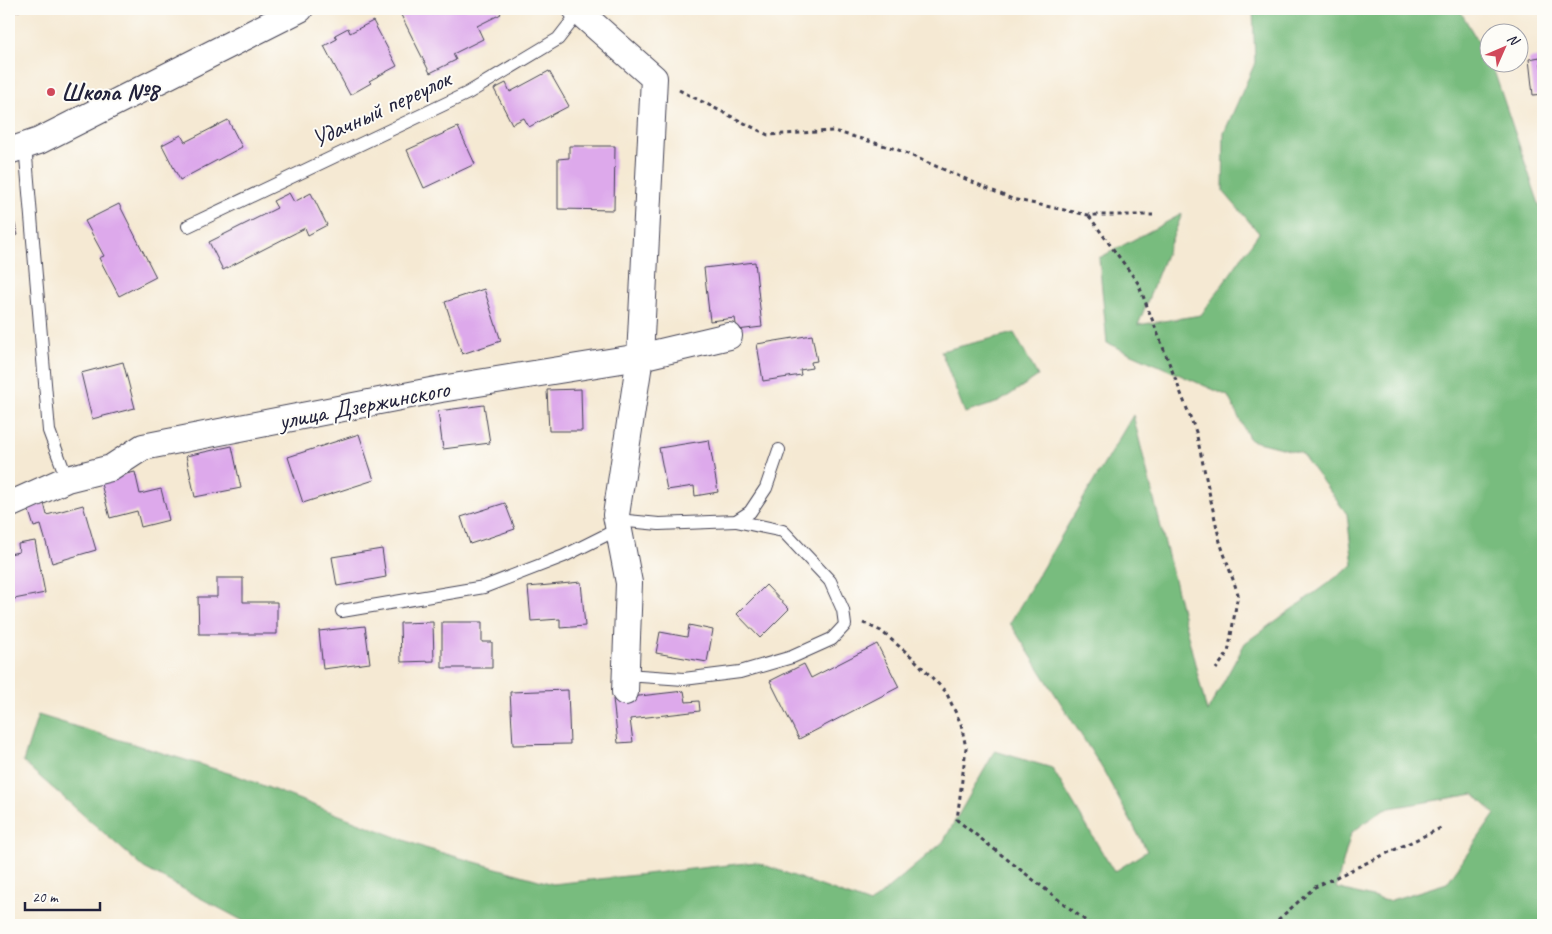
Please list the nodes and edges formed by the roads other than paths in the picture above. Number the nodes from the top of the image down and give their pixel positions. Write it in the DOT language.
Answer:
graph roads {
  1 [pos="300,9"];
  2 [pos="578,10"];
  3 [pos="17,148"];
  4 [pos="188,226"];
  5 [pos="729,336"];
  6 [pos="640,357"];
  7 [pos="779,450"];
  8 [pos="67,479"];
  9 [pos="9,506"];
  10 [pos="736,521"];
  11 [pos="618,525"];
  12 [pos="342,610"];
  13 [pos="625,683"];
  1 -- 3 [label="street"];
  2 -- 4 [label="lane, Удачный переулок"];
  2 -- 6 [label="street"];
  3 -- 8 [label="lane"];
  5 -- 6 [label="street, улица Дзержинского"];
  6 -- 8 [label="street, улица Дзержинского"];
  6 -- 11 [label="street"];
  7 -- 10 [label="lane"];
  8 -- 9 [label="street, улица Дзержинского"];
  10 -- 11 [label="lane"];
  10 -- 13 [label="lane"];
  11 -- 12 [label="lane"];
  11 -- 13 [label="street"];
}
